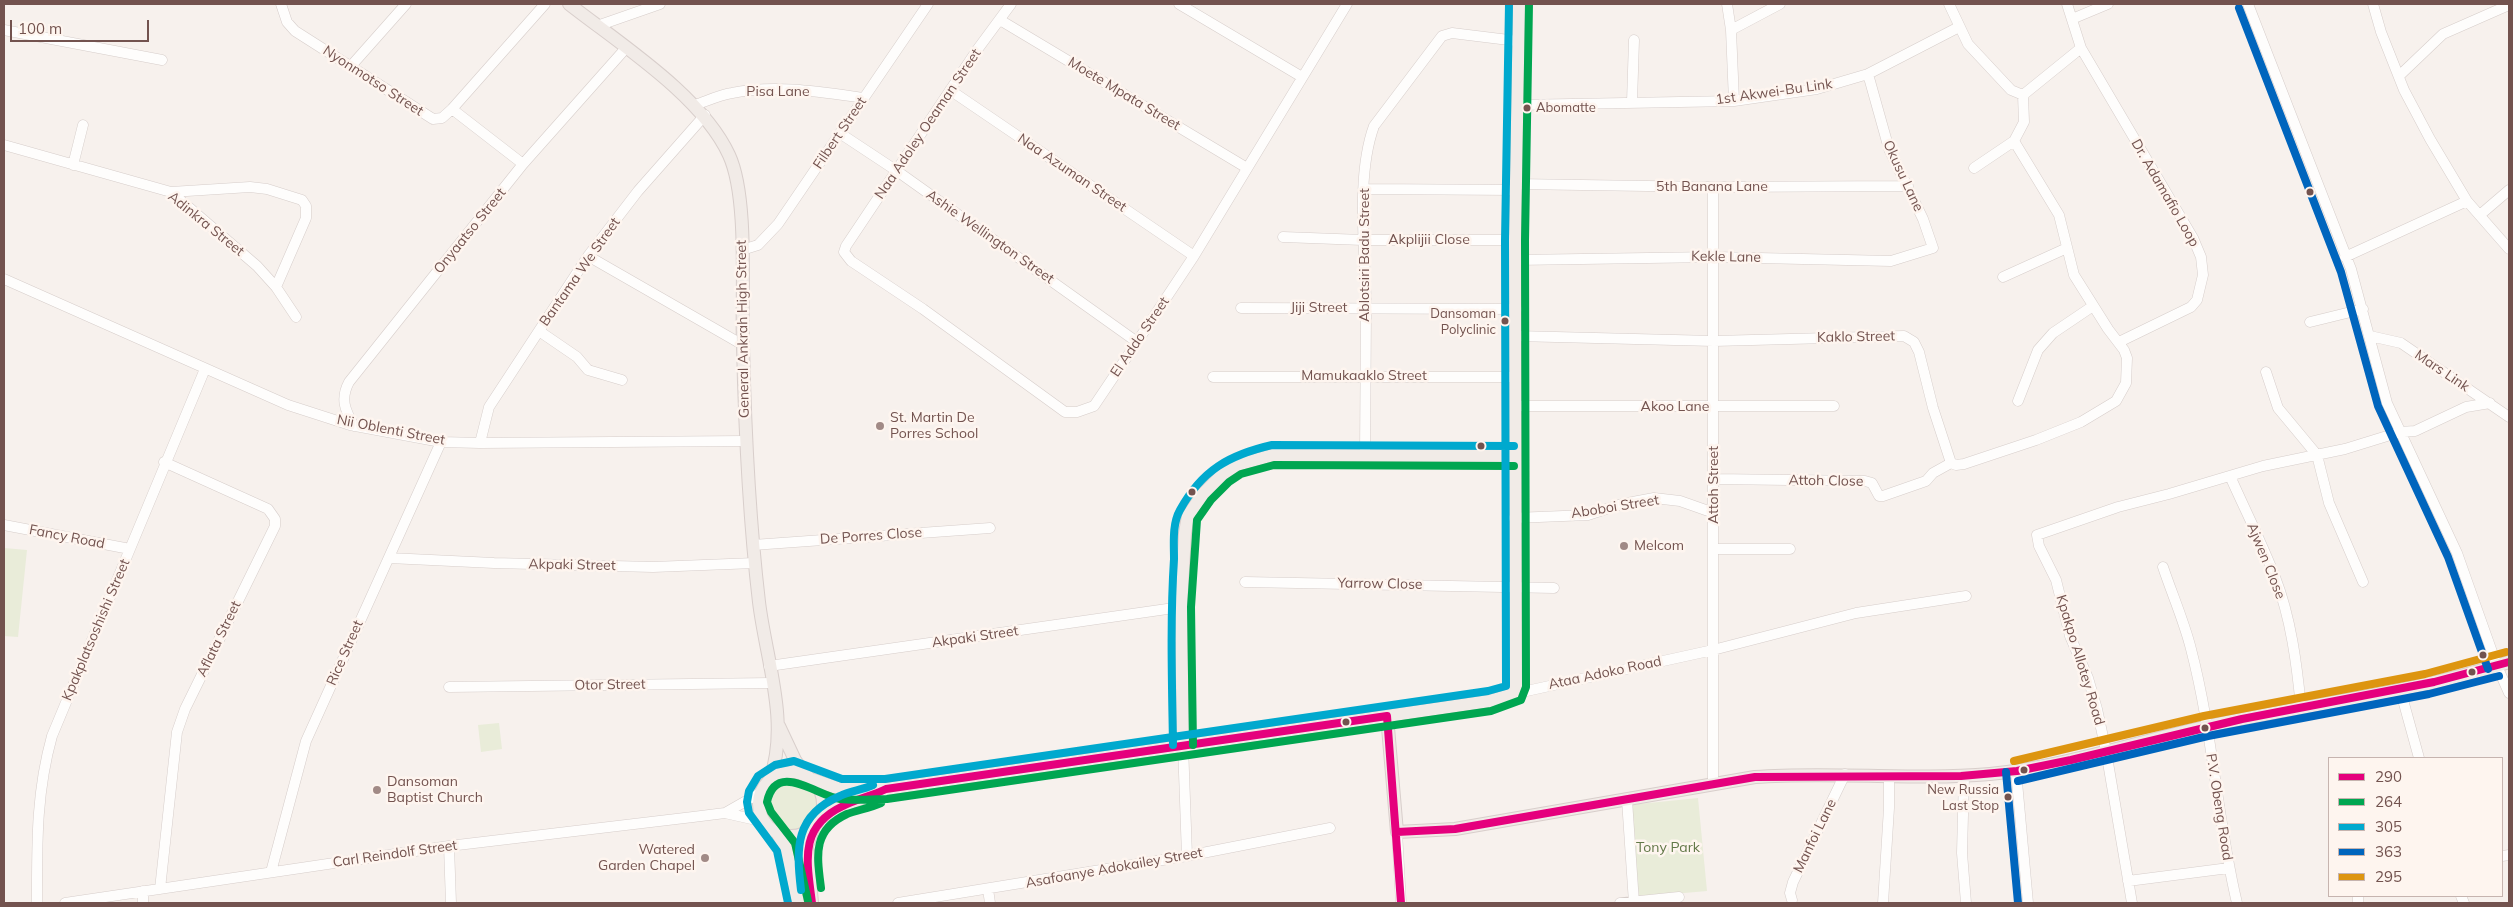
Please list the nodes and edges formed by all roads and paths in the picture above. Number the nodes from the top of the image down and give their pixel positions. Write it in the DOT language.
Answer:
graph roads {
  1 [pos="281,4"];
  2 [pos="406,4"];
  3 [pos="545,4"];
  4 [pos="569,4"];
  5 [pos="660,4"];
  6 [pos="928,4"];
  7 [pos="1011,4"];
  8 [pos="1179,4"];
  9 [pos="1347,4"];
  10 [pos="1519,4"];
  11 [pos="1727,4"];
  12 [pos="1780,4"];
  13 [pos="1949,4"];
  14 [pos="2067,4"];
  15 [pos="2108,4"];
  16 [pos="2248,4"];
  17 [pos="2373,4"];
  18 [pos="2509,5"];
  19 [pos="2072,19"];
  20 [pos="1000,20"];
  21 [pos="597,26"];
  22 [pos="1959,27"];
  23 [pos="4,30"];
  24 [pos="1731,30"];
  25 [pos="1634,40"];
  26 [pos="1517,41"];
  27 [pos="626,48"];
  28 [pos="2081,48"];
  29 [pos="162,60"];
  30 [pos="351,66"];
  31 [pos="1868,74"];
  32 [pos="2399,76"];
  33 [pos="1302,77"];
  34 [pos="950,90"];
  35 [pos="2023,95"];
  36 [pos="864,98"];
  37 [pos="1734,100"];
  38 [pos="1632,102"];
  39 [pos="695,106"];
  40 [pos="1517,106"];
  41 [pos="452,108"];
  42 [pos="705,115"];
  43 [pos="83,126"];
  44 [pos="841,134"];
  45 [pos="2014,141"];
  46 [pos="4,146"];
  47 [pos="523,164"];
  48 [pos="73,165"];
  49 [pos="1247,168"];
  50 [pos="1974,168"];
  51 [pos="897,171"];
  52 [pos="1908,186"];
  53 [pos="1516,187"];
  54 [pos="1714,187"];
  55 [pos="1365,189"];
  56 [pos="2509,190"];
  57 [pos="171,192"];
  58 [pos="2467,201"];
  59 [pos="2481,214"];
  60 [pos="1283,237"];
  61 [pos="1363,240"];
  62 [pos="1515,240"];
  63 [pos="846,246"];
  64 [pos="1933,248"];
  65 [pos="2067,248"];
  66 [pos="2509,249"];
  67 [pos="742,250"];
  68 [pos="588,256"];
  69 [pos="1194,256"];
  70 [pos="1714,256"];
  71 [pos="2345,257"];
  72 [pos="1516,260"];
  73 [pos="2003,277"];
  74 [pos="4,279"];
  75 [pos="276,287"];
  76 [pos="2093,306"];
  77 [pos="1241,308"];
  78 [pos="1366,308"];
  79 [pos="1517,309"];
  80 [pos="2363,309"];
  81 [pos="296,317"];
  82 [pos="2310,322"];
  83 [pos="538,331"];
  84 [pos="1516,336"];
  85 [pos="2370,336"];
  86 [pos="1714,341"];
  87 [pos="1138,342"];
  88 [pos="2119,342"];
  89 [pos="743,345"];
  90 [pos="205,369"];
  91 [pos="2266,372"];
  92 [pos="1364,376"];
  93 [pos="1516,376"];
  94 [pos="1213,377"];
  95 [pos="622,380"];
  96 [pos="2018,401"];
  97 [pos="2490,402"];
  98 [pos="1516,406"];
  99 [pos="1834,406"];
  100 [pos="1714,407"];
  101 [pos="2509,417"];
  102 [pos="354,426"];
  103 [pos="2400,432"];
  104 [pos="746,441"];
  105 [pos="441,442"];
  106 [pos="480,443"];
  107 [pos="1365,455"];
  108 [pos="2317,455"];
  109 [pos="1514,456"];
  110 [pos="164,462"];
  111 [pos="1951,463"];
  112 [pos="2230,476"];
  113 [pos="1714,479"];
  114 [pos="1714,513"];
  115 [pos="1514,518"];
  116 [pos="4,525"];
  117 [pos="990,528"];
  118 [pos="753,545"];
  119 [pos="130,548"];
  120 [pos="1714,549"];
  121 [pos="1790,549"];
  122 [pos="389,558"];
  123 [pos="754,562"];
  124 [pos="2163,567"];
  125 [pos="1244,582"];
  126 [pos="2363,582"];
  127 [pos="1515,586"];
  128 [pos="1554,588"];
  129 [pos="1966,596"];
  130 [pos="1182,608"];
  131 [pos="1713,650"];
  132 [pos="2503,664"];
  133 [pos="769,666"];
  134 [pos="772,683"];
  135 [pos="449,687"];
  136 [pos="2400,689"];
  137 [pos="2509,693"];
  138 [pos="1513,694"];
  139 [pos="2301,708"];
  140 [pos="1387,716"];
  141 [pos="778,724"];
  142 [pos="2206,726"];
  143 [pos="1183,745"];
  144 [pos="2106,751"];
  145 [pos="2419,757"];
  146 [pos="2016,771"];
  147 [pos="1845,774"];
  148 [pos="1889,776"];
  149 [pos="1964,776"];
  150 [pos="810,777"];
  151 [pos="770,779"];
  152 [pos="1713,783"];
  153 [pos="886,789"];
  154 [pos="760,793"];
  155 [pos="1627,800"];
  156 [pos="725,813"];
  157 [pos="765,822"];
  158 [pos="817,822"];
  159 [pos="1330,828"];
  160 [pos="1397,832"];
  161 [pos="777,833"];
  162 [pos="449,846"];
  163 [pos="1186,856"];
  164 [pos="2229,868"];
  165 [pos="271,872"];
  166 [pos="2128,882"];
  167 [pos="160,888"];
  168 [pos="988,889"];
  169 [pos="1797,890"];
  170 [pos="143,891"];
  171 [pos="1679,897"];
  172 [pos="1634,902"];
  173 [pos="1792,902"];
  174 [pos="37,903"];
  175 [pos="65,903"];
  176 [pos="143,903"];
  177 [pos="451,903"];
  178 [pos="798,903"];
  179 [pos="812,903"];
  180 [pos="898,903"];
  181 [pos="990,903"];
  182 [pos="1401,903"];
  183 [pos="1620,903"];
  184 [pos="1883,903"];
  185 [pos="1966,903"];
  186 [pos="2028,903"];
  187 [pos="2132,903"];
  188 [pos="2237,903"];
  1 -- 30 [label="street, Nyonmotso Street"];
  2 -- 30 [label="street"];
  3 -- 41 [label="street"];
  4 -- 21 [label="main road, General Ankrah High Street"];
  5 -- 21 [label="street"];
  6 -- 36 [label="street, Filbert Street"];
  7 -- 20 [label="street, Naa Adoley Oeaman Street"];
  8 -- 33 [label="street"];
  9 -- 33 [label="street, El Addo Street"];
  10 -- 26 [label="main road"];
  11 -- 24 [label="street"];
  12 -- 24 [label="street"];
  13 -- 22 [label="street"];
  14 -- 19 [label="street, Dr. Adamafio Loop"];
  15 -- 19 [label="street"];
  16 -- 71 [label="street"];
  17 -- 32 [label="street"];
  18 -- 32 [label="street"];
  19 -- 28 [label="street, Dr. Adamafio Loop"];
  20 -- 34 [label="street, Naa Adoley Oeaman Street"];
  20 -- 49 [label="street, Moete Mpata Street"];
  21 -- 27 [label="main road, General Ankrah High Street"];
  22 -- 31 [label="street, 1st Akwei-Bu Link"];
  22 -- 35 [label="street"];
  23 -- 29 [label="street"];
  24 -- 37 [label="street"];
  25 -- 38 [label="street"];
  26 -- 40 [label="main road"];
  26 -- 55 [label="street, Ablotsiri Badu Street"];
  27 -- 39 [label="main road, General Ankrah High Street"];
  27 -- 47 [label="street, Onyaatso Street"];
  28 -- 35 [label="street"];
  28 -- 88 [label="street, Dr. Adamafio Loop"];
  30 -- 41 [label="street, Nyonmotso Street"];
  31 -- 37 [label="street, 1st Akwei-Bu Link"];
  31 -- 52 [label="street, Okusu Lane"];
  32 -- 58 [label="street"];
  33 -- 49 [label="street, El Addo Street"];
  34 -- 51 [label="street, Naa Adoley Oeaman Street"];
  34 -- 69 [label="street, Naa Azuman Street"];
  35 -- 45 [label="street"];
  36 -- 39 [label="street, Pisa Lane"];
  36 -- 44 [label="street, Filbert Street"];
  37 -- 38 [label="street, 1st Akwei-Bu Link"];
  38 -- 40 [label="street, 1st Akwei-Bu Link"];
  39 -- 42 [label="main road, General Ankrah High Street"];
  40 -- 53 [label="main road"];
  41 -- 47 [label="street"];
  42 -- 67 [label="main road, General Ankrah High Street"];
  42 -- 68 [label="street, Bantama We Street"];
  43 -- 48 [label="street"];
  44 -- 51 [label="street, Ashie Wellington Street"];
  44 -- 67 [label="street, Filbert Street"];
  45 -- 50 [label="street"];
  45 -- 65 [label="street"];
  46 -- 48 [label="street, Adinkra Street"];
  47 -- 102 [label="street, Onyaatso Street"];
  48 -- 57 [label="street, Adinkra Street"];
  49 -- 69 [label="street, El Addo Street"];
  51 -- 63 [label="street, Naa Adoley Oeaman Street"];
  51 -- 87 [label="street, Ashie Wellington Street"];
  52 -- 54 [label="street, 5th Banana Lane"];
  52 -- 64 [label="street, Okusu Lane"];
  53 -- 54 [label="street, 5th Banana Lane"];
  53 -- 55 [label="street, 5th Banana Lane"];
  53 -- 62 [label="main road"];
  54 -- 70 [label="street, Attoh Street"];
  55 -- 61 [label="street, Ablotsiri Badu Street"];
  56 -- 59 [label="street"];
  57 -- 75 [label="street, Adinkra Street"];
  57 -- 75 [label="street"];
  58 -- 59 [label="street"];
  58 -- 71 [label="street"];
  59 -- 66 [label="street"];
  60 -- 61 [label="street, Akplijii Close"];
  61 -- 62 [label="street, Akplijii Close"];
  61 -- 78 [label="street, Ablotsiri Badu Street"];
  62 -- 72 [label="main road"];
  63 -- 87 [label="street, El Addo Street"];
  64 -- 70 [label="street, Kekle Lane"];
  65 -- 73 [label="street"];
  65 -- 76 [label="street"];
  67 -- 89 [label="main road, General Ankrah High Street"];
  68 -- 83 [label="street, Bantama We Street"];
  68 -- 89 [label="street"];
  69 -- 87 [label="street, El Addo Street"];
  70 -- 72 [label="street, Kekle Lane"];
  70 -- 86 [label="street, Attoh Street"];
  71 -- 80 [label="street"];
  72 -- 79 [label="main road"];
  74 -- 90 [label="street, Nii Oblenti Street"];
  75 -- 81 [label="street, Adinkra Street"];
  76 -- 88 [label="street"];
  76 -- 96 [label="street"];
  77 -- 78 [label="street, Jiji Street"];
  78 -- 79 [label="street, Jiji Street"];
  78 -- 92 [label="street, Ablotsiri Badu Street"];
  79 -- 84 [label="main road"];
  80 -- 82 [label="street"];
  80 -- 85 [label="street"];
  83 -- 95 [label="street"];
  83 -- 106 [label="street, Bantama We Street"];
  84 -- 86 [label="street, Kaklo Street"];
  84 -- 93 [label="main road"];
  85 -- 97 [label="street, Mars Link"];
  85 -- 103 [label="street"];
  86 -- 100 [label="street, Attoh Street"];
  86 -- 111 [label="street, Kaklo Street"];
  88 -- 111 [label="street"];
  89 -- 104 [label="main road, General Ankrah High Street"];
  90 -- 102 [label="street, Nii Oblenti Street"];
  90 -- 110 [label="street, Kpakplatsoshishi Street"];
  91 -- 108 [label="street"];
  92 -- 93 [label="street, Mamukaaklo Street"];
  92 -- 94 [label="street, Mamukaaklo Street"];
  92 -- 107 [label="street, Ablotsiri Badu Street"];
  93 -- 98 [label="main road"];
  97 -- 101 [label="street, Mars Link"];
  97 -- 103 [label="street"];
  98 -- 100 [label="street, Akoo Lane"];
  98 -- 109 [label="main road"];
  99 -- 100 [label="street, Akoo Lane"];
  100 -- 113 [label="street, Attoh Street"];
  102 -- 105 [label="street, Nii Oblenti Street"];
  103 -- 108 [label="street"];
  103 -- 132 [label="street"];
  104 -- 106 [label="street, Nii Oblenti Street"];
  104 -- 118 [label="main road, General Ankrah High Street"];
  105 -- 106 [label="street, Nii Oblenti Street"];
  105 -- 122 [label="street, Rice Street"];
  107 -- 109 [label="main road"];
  107 -- 130 [label="main road"];
  108 -- 112 [label="street"];
  108 -- 126 [label="street"];
  109 -- 115 [label="main road"];
  110 -- 119 [label="street, Kpakplatsoshishi Street"];
  110 -- 167 [label="street, Aflata Street"];
  111 -- 113 [label="street, Attoh Close"];
  112 -- 139 [label="street, Ajwen Close"];
  112 -- 144 [label="street, Kpakpo Allotey Road"];
  113 -- 114 [label="street, Attoh Street"];
  114 -- 115 [label="street, Aboboi Street"];
  114 -- 120 [label="street, Attoh Street"];
  115 -- 127 [label="main road"];
  116 -- 119 [label="street, Fancy Road"];
  117 -- 118 [label="street, De Porres Close"];
  118 -- 123 [label="main road, General Ankrah High Street"];
  119 -- 174 [label="street, Kpakplatsoshishi Street"];
  120 -- 121 [label="street"];
  120 -- 131 [label="street, Attoh Street"];
  122 -- 123 [label="street, Akpaki Street"];
  122 -- 165 [label="street, Rice Street"];
  123 -- 133 [label="main road, General Ankrah High Street"];
  124 -- 142 [label="street, P.V. Obeng Road"];
  125 -- 127 [label="street, Yarrow Close"];
  127 -- 128 [label="street, Yarrow Close"];
  127 -- 138 [label="main road"];
  129 -- 131 [label="street, Ataa Adoko Road"];
  130 -- 133 [label="street, Akpaki Street"];
  130 -- 143 [label="main road"];
  131 -- 138 [label="street, Ataa Adoko Road"];
  131 -- 152 [label="street, Attoh Street"];
  132 -- 136 [label="main road"];
  132 -- 137 [label="street"];
  133 -- 134 [label="main road, General Ankrah High Street"];
  134 -- 135 [label="street, Otor Street"];
  134 -- 141 [label="main road, General Ankrah High Street"];
  136 -- 139 [label="main road"];
  136 -- 145 [label="street"];
  138 -- 140 [label="main road, Ataa Adoko Road"];
  139 -- 142 [label="main road"];
  140 -- 143 [label="main road, Ataa Adoko Road"];
  140 -- 160 [label="main road"];
  141 -- 150 [label="main road, General Ankrah High Street"];
  141 -- 151 [label="main road, General Ankrah High Street"];
  142 -- 144 [label="main road"];
  142 -- 164 [label="street, P.V. Obeng Road"];
  143 -- 153 [label="main road, Ataa Adoko Road"];
  143 -- 163 [label="street"];
  144 -- 146 [label="main road"];
  144 -- 166 [label="street, Kpakpo Allotey Road"];
  146 -- 149 [label="main road"];
  146 -- 186 [label="street"];
  147 -- 148 [label="main road"];
  147 -- 152 [label="main road"];
  147 -- 173 [label="street, Manfoi Lane"];
  148 -- 149 [label="main road"];
  148 -- 184 [label="street"];
  149 -- 185 [label="street"];
  150 -- 151 [label="main road"];
  150 -- 153 [label="main road, Ataa Adoko Road"];
  150 -- 158 [label="main road"];
  151 -- 154 [label="main road"];
  152 -- 155 [label="main road"];
  153 -- 158 [label="main road, Ataa Adoko Road"];
  154 -- 156 [label="street, Carl Reindolf Street"];
  154 -- 157 [label="main road"];
  155 -- 160 [label="main road"];
  155 -- 172 [label="street"];
  156 -- 157 [label="street, Carl Reindolf Street"];
  156 -- 162 [label="street, Carl Reindolf Street"];
  157 -- 161 [label="main road"];
  158 -- 161 [label="main road"];
  158 -- 179 [label="main road"];
  159 -- 163 [label="street, Asafoanye Adokailey Street"];
  160 -- 182 [label="street"];
  161 -- 178 [label="main road"];
  162 -- 165 [label="street, Carl Reindolf Street"];
  162 -- 177 [label="street"];
  163 -- 168 [label="street, Asafoanye Adokailey Street"];
  164 -- 166 [label="street"];
  164 -- 188 [label="street, P.V. Obeng Road"];
  165 -- 167 [label="street, Carl Reindolf Street"];
  166 -- 187 [label="street, Kpakpo Allotey Road"];
  167 -- 170 [label="street, Carl Reindolf Street"];
  168 -- 180 [label="street, Asafoanye Adokailey Street"];
  168 -- 181 [label="street"];
  169 -- 173 [label="street, Manfoi Lane"];
  170 -- 175 [label="street, Carl Reindolf Street"];
  170 -- 176 [label="street"];
  171 -- 172 [label="street"];
  172 -- 183 [label="street"];
}
